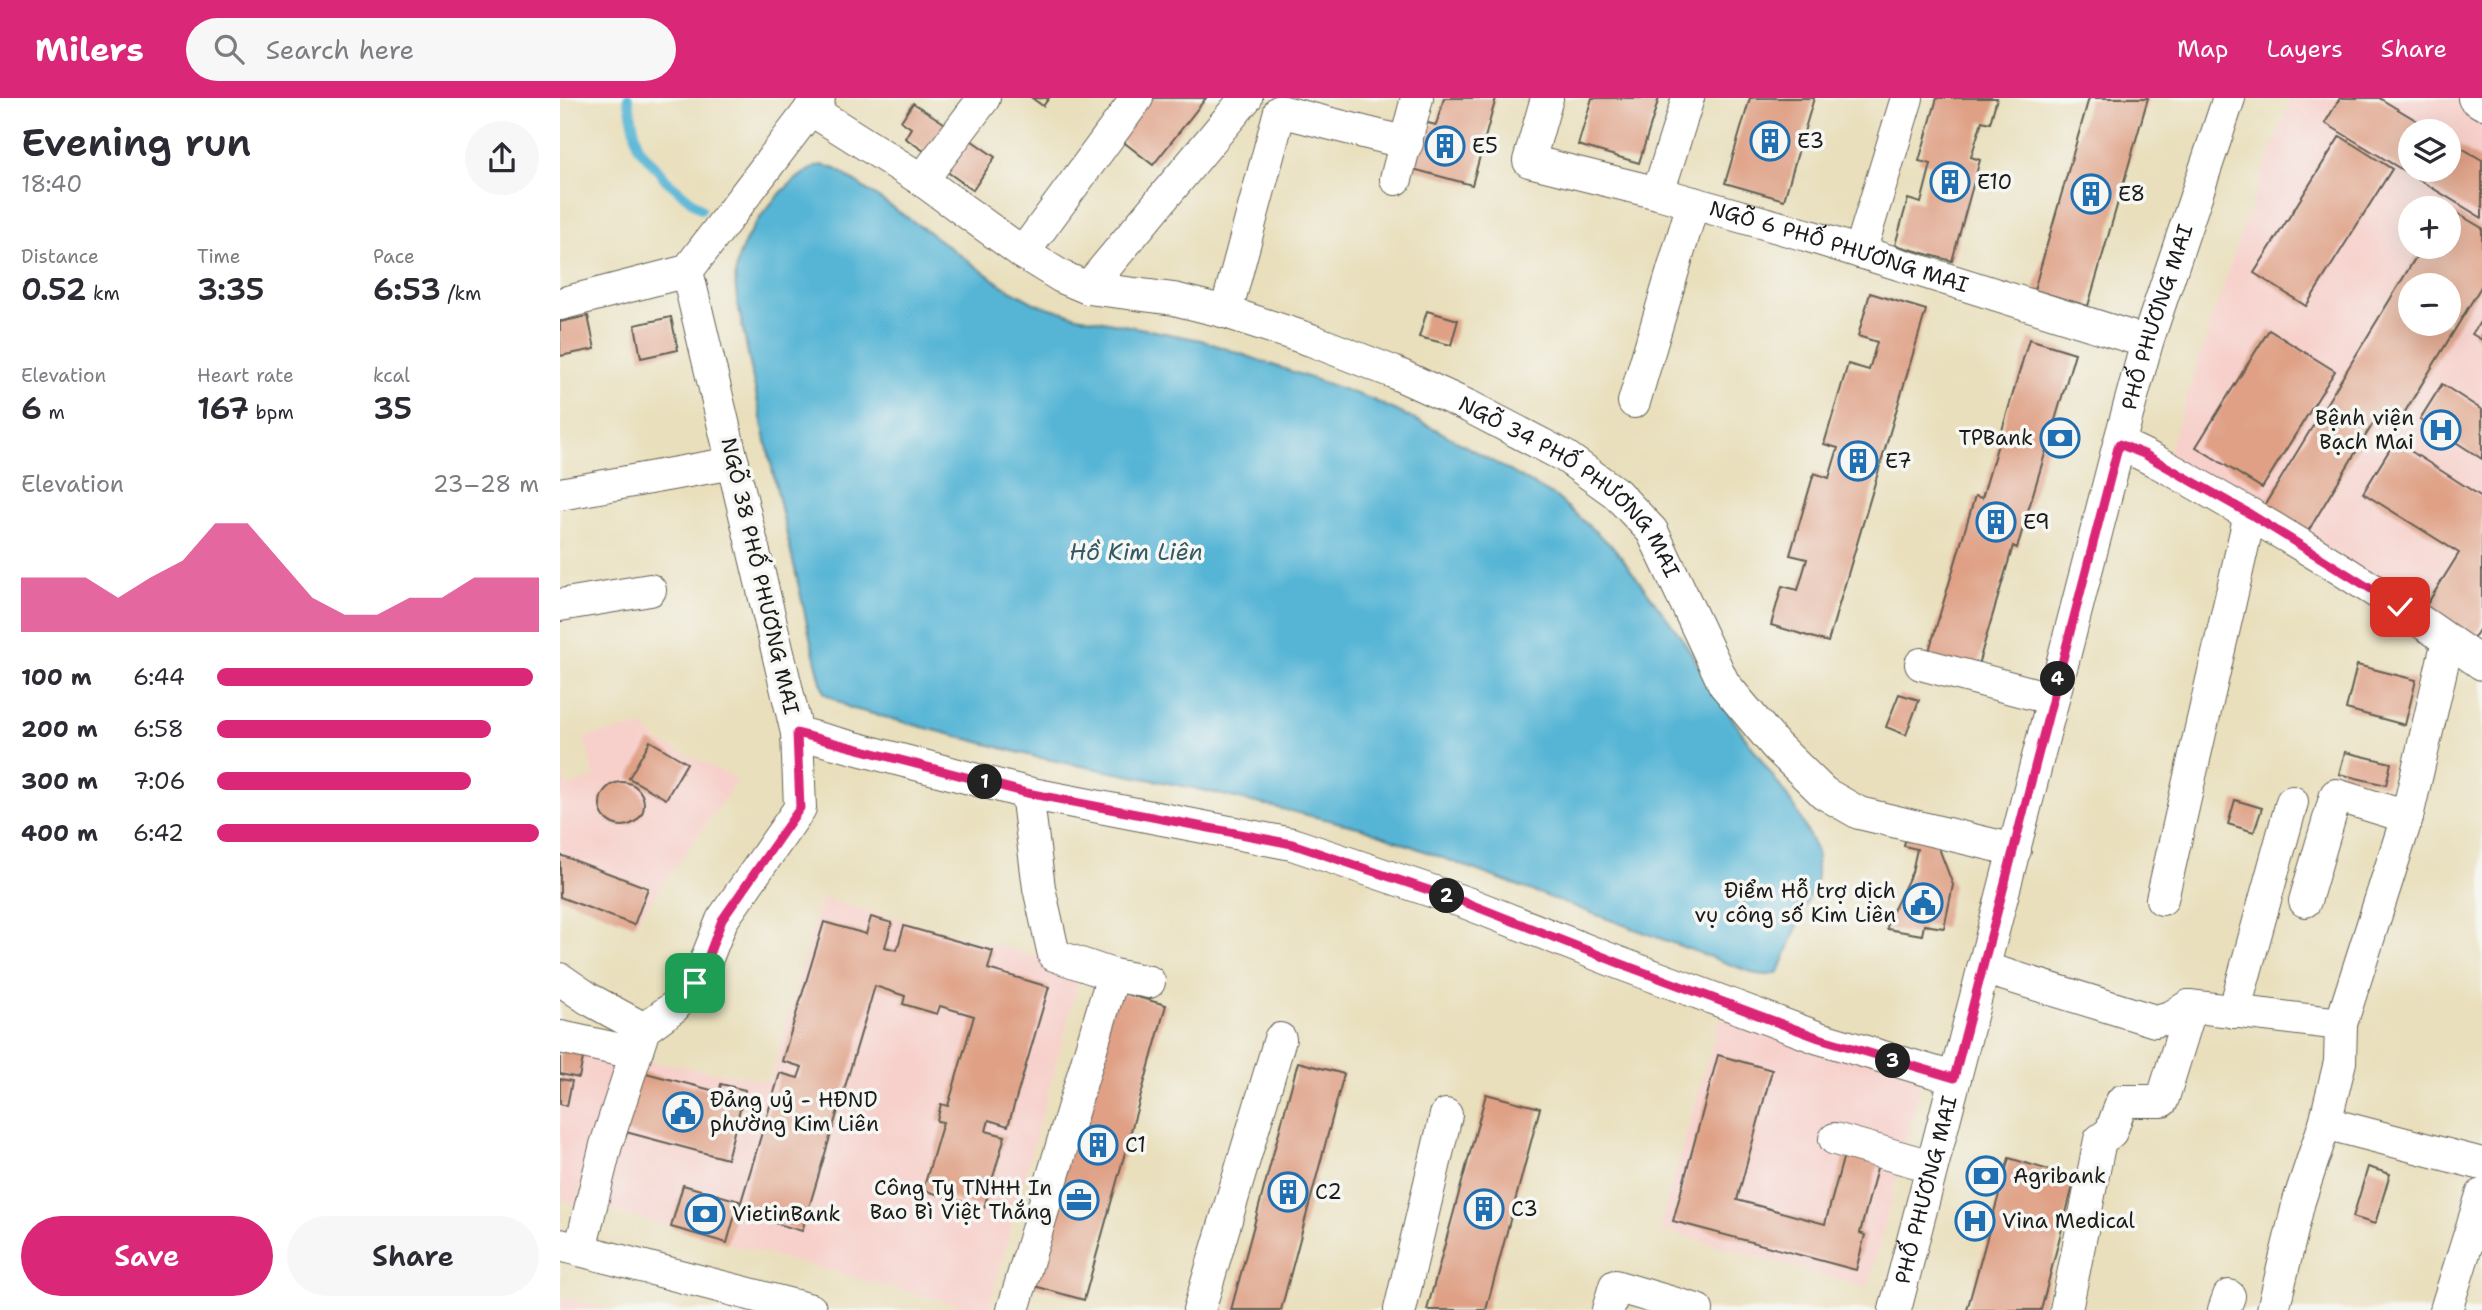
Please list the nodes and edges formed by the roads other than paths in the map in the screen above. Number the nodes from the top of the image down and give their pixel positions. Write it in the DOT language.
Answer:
graph roads {
  1 [pos="984,98"];
  2 [pos="1246,98"];
  3 [pos="1418,98"];
  4 [pos="1546,98"];
  5 [pos="1688,98"];
  6 [pos="1907,98"];
  7 [pos="2229,98"];
  8 [pos="2474,98"];
  9 [pos="1123,103"];
  10 [pos="2482,103"];
  11 [pos="814,104"];
  12 [pos="1407,143"];
  13 [pos="1396,179"];
  14 [pos="922,180"];
  15 [pos="1658,193"];
  16 [pos="1693,203"];
  17 [pos="1860,252"];
  18 [pos="1023,253"];
  19 [pos="687,271"];
  20 [pos="1088,288"];
  21 [pos="560,304"];
  22 [pos="1226,312"];
  23 [pos="2147,342"];
  24 [pos="1634,402"];
  25 [pos="2119,444"];
  26 [pos="733,463"];
  27 [pos="560,494"];
  28 [pos="2250,514"];
  29 [pos="650,590"];
  30 [pos="560,605"];
  31 [pos="2448,640"];
  32 [pos="1921,664"];
  33 [pos="2482,664"];
  34 [pos="2053,699"];
  35 [pos="797,733"];
  36 [pos="1027,793"];
  37 [pos="2292,802"];
  38 [pos="2407,817"];
  39 [pos="2015,849"];
  40 [pos="2162,899"];
  41 [pos="2305,901"];
  42 [pos="1983,968"];
  43 [pos="1113,975"];
  44 [pos="560,979"];
  45 [pos="1149,982"];
  46 [pos="2189,1006"];
  47 [pos="2234,1012"];
  48 [pos="2340,1024"];
  49 [pos="560,1037"];
  50 [pos="1280,1039"];
  51 [pos="639,1041"];
  52 [pos="1954,1078"];
  53 [pos="1447,1115"];
  54 [pos="2325,1123"];
  55 [pos="1835,1139"];
  56 [pos="2482,1164"];
  57 [pos="1931,1166"];
  58 [pos="2482,1195"];
  59 [pos="570,1247"];
  60 [pos="2469,1275"];
  61 [pos="714,1298"];
  62 [pos="811,1310"];
  63 [pos="1013,1310"];
  64 [pos="1199,1310"];
  65 [pos="1400,1310"];
  66 [pos="1608,1310"];
  67 [pos="1697,1310"];
  68 [pos="1895,1310"];
  69 [pos="2066,1310"];
  70 [pos="2273,1310"];
  71 [pos="2446,1310"];
  1 -- 14 [label="street"];
  2 -- 20 [label="street"];
  3 -- 12 [label="street"];
  4 -- 15 [label="street, NGÕ 6 PHỐ PHƯƠNG MAI"];
  5 -- 15 [label="street"];
  6 -- 17 [label="street"];
  7 -- 23 [label="street, PHỐ PHƯƠNG MAI"];
  8 -- 10 [label="street"];
  9 -- 18 [label="street"];
  11 -- 14 [label="street, NGÕ 34 PHỐ PHƯƠNG MAI"];
  11 -- 19 [label="street"];
  12 -- 13 [label="street"];
  12 -- 22 [label="street"];
  14 -- 18 [label="street, NGÕ 34 PHỐ PHƯƠNG MAI"];
  15 -- 16 [label="street, NGÕ 6 PHỐ PHƯƠNG MAI"];
  16 -- 17 [label="street, NGÕ 6 PHỐ PHƯƠNG MAI"];
  16 -- 24 [label="street"];
  17 -- 23 [label="street, NGÕ 6 PHỐ PHƯƠNG MAI"];
  18 -- 20 [label="street, NGÕ 34 PHỐ PHƯƠNG MAI"];
  19 -- 21 [label="street"];
  19 -- 26 [label="street, NGÕ 38 PHỐ PHƯƠNG MAI"];
  20 -- 22 [label="street, NGÕ 34 PHỐ PHƯƠNG MAI"];
  22 -- 39 [label="street, NGÕ 34 PHỐ PHƯƠNG MAI"];
  23 -- 25 [label="street, PHỐ PHƯƠNG MAI"];
  25 -- 28 [label="street"];
  25 -- 34 [label="street, PHỐ PHƯƠNG MAI"];
  26 -- 27 [label="street"];
  26 -- 35 [label="street, NGÕ 38 PHỐ PHƯƠNG MAI"];
  28 -- 31 [label="street"];
  28 -- 40 [label="street"];
  29 -- 30 [label="street"];
  31 -- 33 [label="street"];
  31 -- 38 [label="street"];
  32 -- 34 [label="street"];
  34 -- 39 [label="street, PHỐ PHƯƠNG MAI"];
  35 -- 36 [label="street, NGÕ 38 PHỐ PHƯƠNG MAI"];
  35 -- 51 [label="street"];
  36 -- 43 [label="street"];
  36 -- 52 [label="street, NGÕ 38 PHỐ PHƯƠNG MAI"];
  37 -- 47 [label="street"];
  38 -- 41 [label="street"];
  38 -- 48 [label="street"];
  39 -- 42 [label="street, PHỐ PHƯƠNG MAI"];
  42 -- 46 [label="street"];
  42 -- 52 [label="street, PHỐ PHƯƠNG MAI"];
  43 -- 45 [label="street"];
  43 -- 63 [label="street"];
  44 -- 51 [label="street"];
  46 -- 47 [label="street"];
  46 -- 69 [label="street"];
  47 -- 48 [label="street"];
  48 -- 54 [label="street"];
  49 -- 51 [label="street"];
  50 -- 64 [label="street"];
  51 -- 59 [label="street"];
  52 -- 57 [label="street, PHỐ PHƯƠNG MAI"];
  53 -- 65 [label="street"];
  54 -- 56 [label="street"];
  54 -- 70 [label="street"];
  55 -- 57 [label="street"];
  57 -- 68 [label="street, PHỐ PHƯƠNG MAI"];
  58 -- 60 [label="street"];
  59 -- 61 [label="street"];
  60 -- 71 [label="street"];
  61 -- 62 [label="street"];
  66 -- 67 [label="street"];
}
